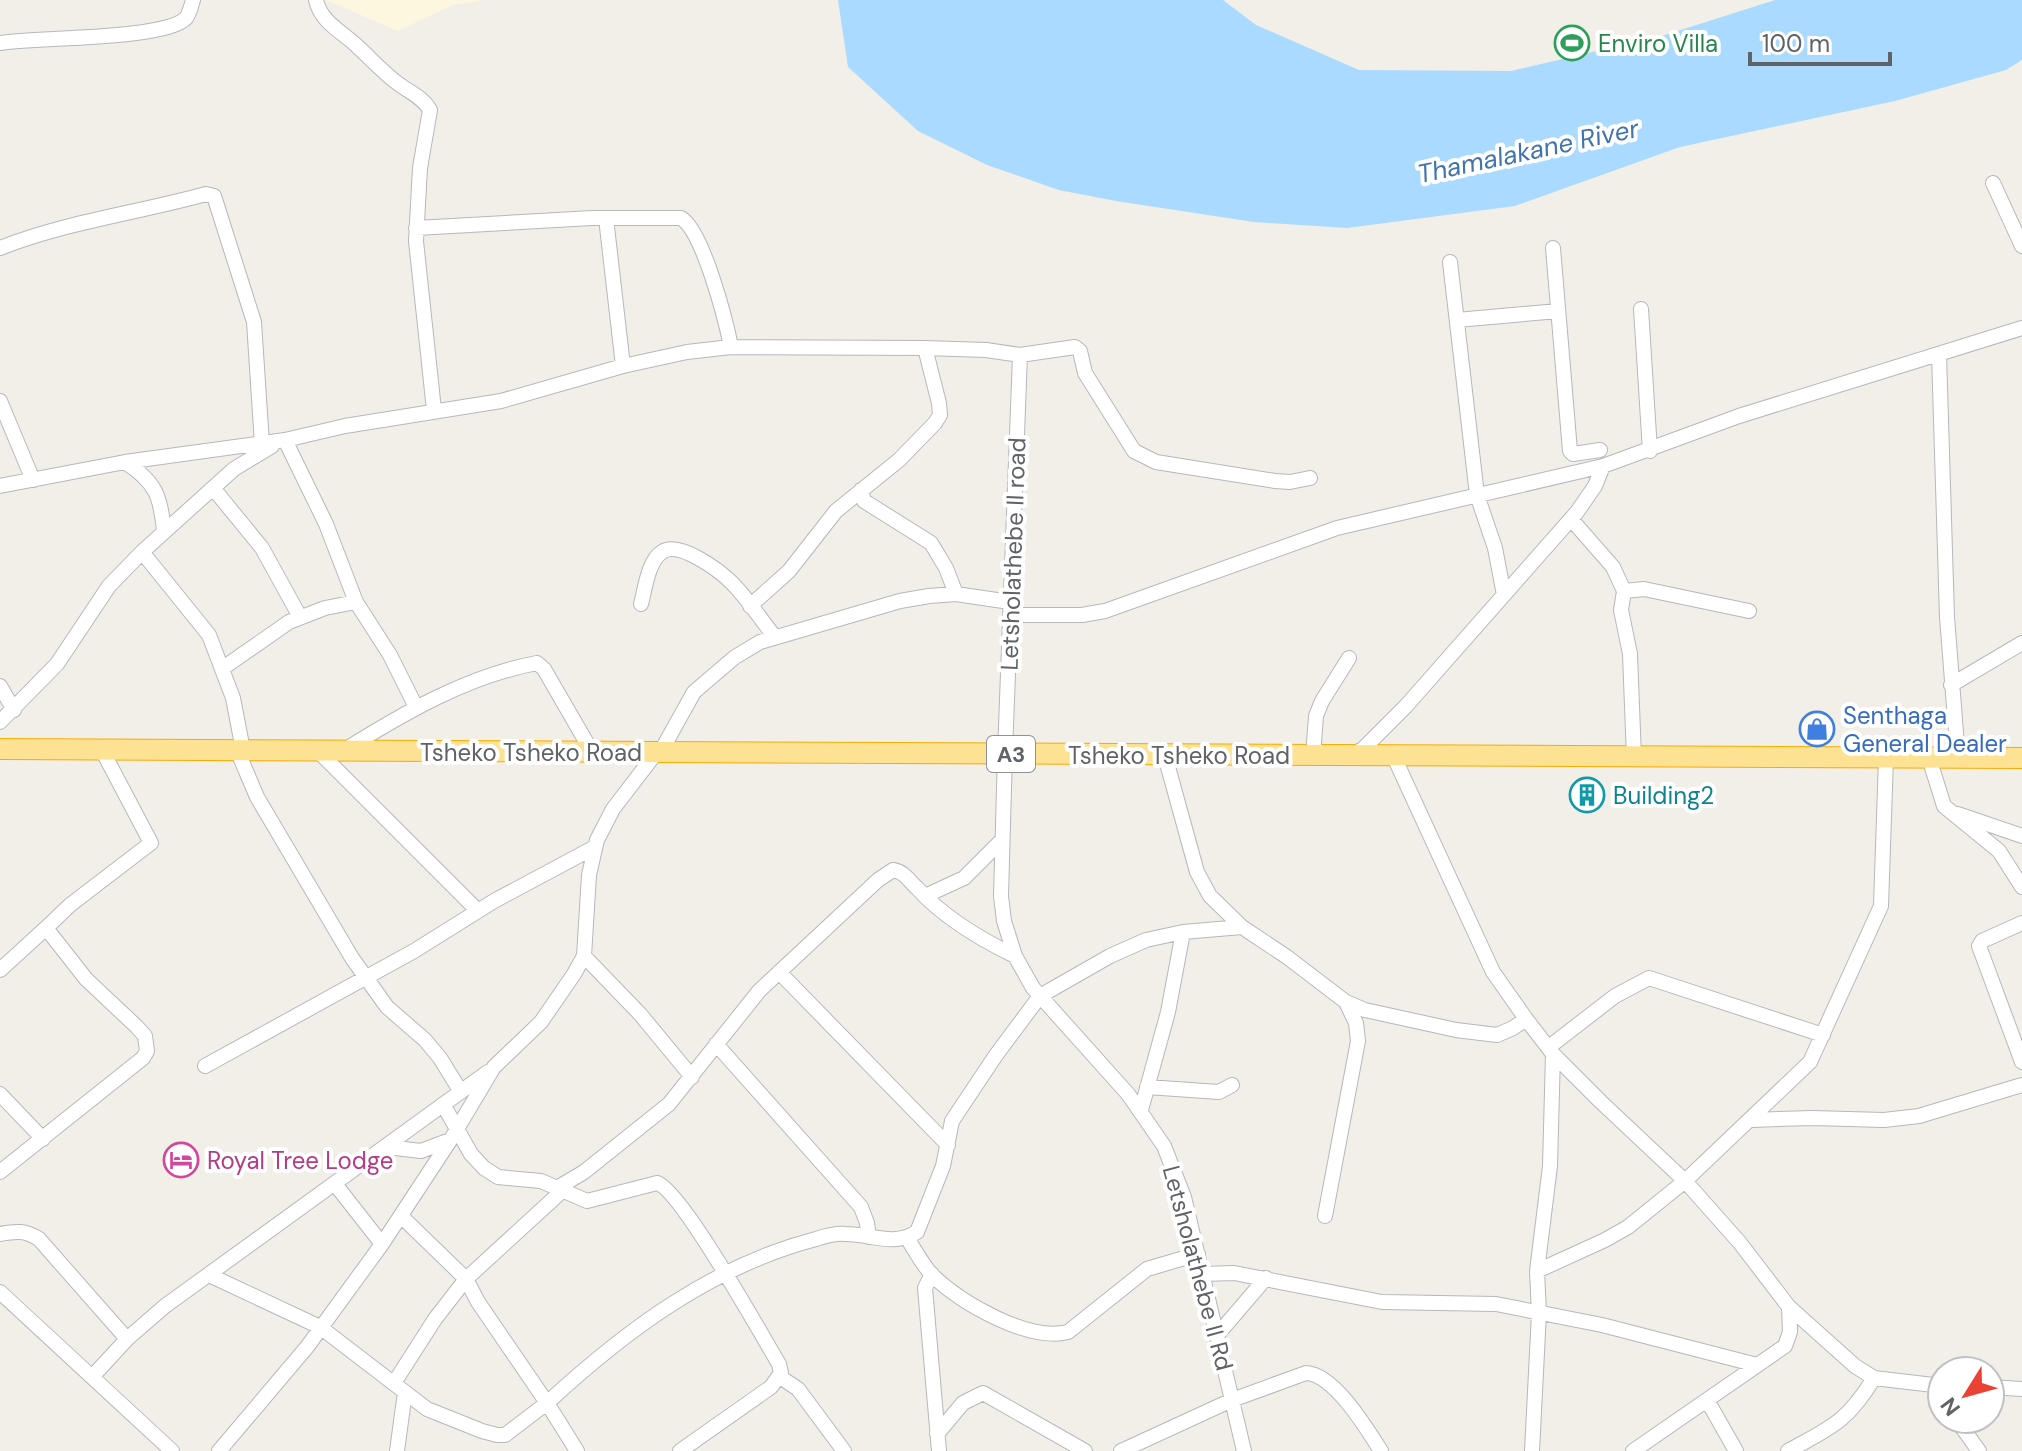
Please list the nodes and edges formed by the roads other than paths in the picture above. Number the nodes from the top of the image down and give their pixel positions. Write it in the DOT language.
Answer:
graph roads {
  1 [pos="193,0"];
  2 [pos="316,0"];
  3 [pos="0,43"];
  4 [pos="1993,183"];
  5 [pos="606,218"];
  6 [pos="416,228"];
  7 [pos="2022,246"];
  8 [pos="0,248"];
  9 [pos="1553,248"];
  10 [pos="1450,262"];
  11 [pos="1641,309"];
  12 [pos="1558,311"];
  13 [pos="1457,320"];
  14 [pos="2022,328"];
  15 [pos="731,347"];
  16 [pos="925,348"];
  17 [pos="1939,354"];
  18 [pos="1020,355"];
  19 [pos="623,366"];
  20 [pos="0,401"];
  21 [pos="434,410"];
  22 [pos="283,440"];
  23 [pos="262,444"];
  24 [pos="1600,450"];
  25 [pos="1650,451"];
  26 [pos="125,462"];
  27 [pos="1603,466"];
  28 [pos="1310,478"];
  29 [pos="33,480"];
  30 [pos="0,486"];
  31 [pos="213,488"];
  32 [pos="861,490"];
  33 [pos="1477,495"];
  34 [pos="1571,519"];
  35 [pos="164,532"];
  36 [pos="142,552"];
  37 [pos="1624,591"];
  38 [pos="956,594"];
  39 [pos="1504,595"];
  40 [pos="356,602"];
  41 [pos="641,604"];
  42 [pos="750,606"];
  43 [pos="1010,608"];
  44 [pos="1749,611"];
  45 [pos="300,617"];
  46 [pos="775,637"];
  47 [pos="2022,643"];
  48 [pos="1349,658"];
  49 [pos="223,668"];
  50 [pos="1951,685"];
  51 [pos="0,686"];
  52 [pos="416,707"];
  53 [pos="14,710"];
  54 [pos="0,722"];
  55 [pos="0,749"];
  56 [pos="102,750"];
  57 [pos="240,750"];
  58 [pos="318,751"];
  59 [pos="343,751"];
  60 [pos="592,752"];
  61 [pos="658,753"];
  62 [pos="1005,753"];
  63 [pos="1165,756"];
  64 [pos="1313,756"];
  65 [pos="1349,756"];
  66 [pos="1394,757"];
  67 [pos="1634,758"];
  68 [pos="1886,758"];
  69 [pos="1929,758"];
  70 [pos="1958,758"];
  71 [pos="2022,758"];
  72 [pos="1948,810"];
  73 [pos="2022,836"];
  74 [pos="1002,840"];
  75 [pos="595,847"];
  76 [pos="2022,885"];
  77 [pos="925,896"];
  78 [pos="478,911"];
  79 [pos="2022,923"];
  80 [pos="1242,927"];
  81 [pos="46,928"];
  82 [pos="1183,932"];
  83 [pos="584,956"];
  84 [pos="1015,956"];
  85 [pos="0,970"];
  86 [pos="779,972"];
  87 [pos="364,977"];
  88 [pos="1040,996"];
  89 [pos="1346,1002"];
  90 [pos="1526,1019"];
  91 [pos="1823,1035"];
  92 [pos="716,1044"];
  93 [pos="1551,1051"];
  94 [pos="2022,1062"];
  95 [pos="205,1066"];
  96 [pos="494,1067"];
  97 [pos="692,1077"];
  98 [pos="1232,1085"];
  99 [pos="2022,1085"];
  100 [pos="1147,1087"];
  101 [pos="461,1092"];
  102 [pos="0,1094"];
  103 [pos="444,1106"];
  104 [pos="1141,1110"];
  105 [pos="1751,1120"];
  106 [pos="453,1135"];
  107 [pos="43,1139"];
  108 [pos="948,1145"];
  109 [pos="387,1147"];
  110 [pos="0,1172"];
  111 [pos="1685,1181"];
  112 [pos="335,1184"];
  113 [pos="560,1189"];
  114 [pos="401,1216"];
  115 [pos="1325,1216"];
  116 [pos="0,1234"];
  117 [pos="869,1237"];
  118 [pos="907,1238"];
  119 [pos="382,1244"];
  120 [pos="1198,1254"];
  121 [pos="1537,1271"];
  122 [pos="725,1274"];
  123 [pos="932,1274"];
  124 [pos="1203,1274"];
  125 [pos="209,1275"];
  126 [pos="1266,1278"];
  127 [pos="466,1279"];
  128 [pos="3,1301"];
  129 [pos="1789,1307"];
  130 [pos="1539,1313"];
  131 [pos="320,1327"];
  132 [pos="1218,1334"];
  133 [pos="127,1339"];
  134 [pos="1757,1365"];
  135 [pos="92,1377"];
  136 [pos="780,1377"];
  137 [pos="1874,1378"];
  138 [pos="1926,1384"];
  139 [pos="400,1387"];
  140 [pos="1232,1400"];
  141 [pos="1707,1400"];
  142 [pos="547,1403"];
  143 [pos="937,1434"];
  144 [pos="172,1451"];
  145 [pos="219,1451"];
  146 [pos="397,1451"];
  147 [pos="577,1451"];
  148 [pos="680,1451"];
  149 [pos="844,1451"];
  150 [pos="939,1451"];
  151 [pos="1085,1451"];
  152 [pos="1121,1451"];
  153 [pos="1244,1451"];
  154 [pos="1381,1451"];
  155 [pos="1532,1451"];
  156 [pos="1633,1451"];
  157 [pos="1736,1451"];
  158 [pos="1788,1451"];
  1 -- 3 [label="street"];
  2 -- 6 [label="street"];
  4 -- 7 [label="street"];
  5 -- 6 [label="street"];
  5 -- 15 [label="street"];
  5 -- 19 [label="street"];
  6 -- 21 [label="street"];
  8 -- 23 [label="street"];
  9 -- 12 [label="street"];
  10 -- 13 [label="street"];
  11 -- 25 [label="street"];
  12 -- 13 [label="street"];
  12 -- 24 [label="street"];
  13 -- 33 [label="street"];
  14 -- 17 [label="street"];
  15 -- 16 [label="street"];
  15 -- 19 [label="street"];
  16 -- 18 [label="street"];
  16 -- 32 [label="street"];
  17 -- 25 [label="street"];
  17 -- 50 [label="street"];
  18 -- 28 [label="street"];
  18 -- 43 [label="street, Letsholathebe II road"];
  19 -- 21 [label="street"];
  20 -- 29 [label="street"];
  21 -- 22 [label="street"];
  22 -- 23 [label="street"];
  22 -- 31 [label="street"];
  22 -- 40 [label="street"];
  23 -- 26 [label="street"];
  25 -- 27 [label="street"];
  26 -- 29 [label="street"];
  26 -- 35 [label="street"];
  27 -- 33 [label="street"];
  27 -- 34 [label="street"];
  29 -- 30 [label="street"];
  31 -- 35 [label="street"];
  31 -- 45 [label="street"];
  32 -- 38 [label="street"];
  32 -- 42 [label="street"];
  33 -- 39 [label="street"];
  33 -- 43 [label="street"];
  34 -- 37 [label="street"];
  34 -- 39 [label="street"];
  35 -- 36 [label="street"];
  36 -- 49 [label="street"];
  36 -- 53 [label="street"];
  37 -- 44 [label="street"];
  37 -- 67 [label="street"];
  38 -- 43 [label="street"];
  38 -- 46 [label="street"];
  39 -- 65 [label="street"];
  40 -- 45 [label="street"];
  40 -- 52 [label="street"];
  41 -- 42 [label="street"];
  42 -- 46 [label="street"];
  43 -- 62 [label="street, Letsholathebe II road"];
  45 -- 49 [label="street"];
  46 -- 61 [label="street"];
  47 -- 50 [label="street"];
  48 -- 64 [label="street"];
  49 -- 57 [label="street"];
  50 -- 70 [label="street"];
  51 -- 53 [label="street"];
  52 -- 59 [label="street"];
  52 -- 60 [label="street"];
  53 -- 54 [label="street"];
  55 -- 56 [label="highway, Tsheko Tsheko Road / A3"];
  56 -- 57 [label="highway, Tsheko Tsheko Road / A3"];
  56 -- 81 [label="street"];
  57 -- 58 [label="highway, Tsheko Tsheko Road / A3"];
  57 -- 87 [label="street"];
  58 -- 59 [label="highway, Tsheko Tsheko Road / A3"];
  58 -- 78 [label="street"];
  59 -- 60 [label="highway, Tsheko Tsheko Road / A3"];
  60 -- 61 [label="highway, Tsheko Tsheko Road / A3"];
  61 -- 62 [label="highway, Tsheko Tsheko Road / A3"];
  61 -- 75 [label="street"];
  62 -- 63 [label="highway, Tsheko Tsheko Road / A3"];
  62 -- 74 [label="street, Letsholathebe II Rd"];
  63 -- 64 [label="highway, Tsheko Tsheko Road / A3"];
  63 -- 80 [label="street"];
  64 -- 65 [label="highway, Tsheko Tsheko Road / A3"];
  65 -- 66 [label="highway, Tsheko Tsheko Road / A3"];
  66 -- 67 [label="highway, Tsheko Tsheko Road / A3"];
  66 -- 90 [label="street"];
  67 -- 68 [label="highway, Tsheko Tsheko Road / A3"];
  68 -- 69 [label="highway, Tsheko Tsheko Road / A3"];
  68 -- 91 [label="street"];
  69 -- 70 [label="highway, Tsheko Tsheko Road / A3"];
  69 -- 72 [label="street"];
  70 -- 71 [label="highway, Tsheko Tsheko Road / A3"];
  72 -- 73 [label="street"];
  72 -- 76 [label="street"];
  74 -- 77 [label="street"];
  74 -- 84 [label="street, Letsholathebe II Rd"];
  75 -- 78 [label="street"];
  75 -- 83 [label="street"];
  77 -- 84 [label="street"];
  77 -- 86 [label="street"];
  78 -- 87 [label="street"];
  79 -- 94 [label="street"];
  80 -- 82 [label="street"];
  80 -- 89 [label="street"];
  81 -- 85 [label="street"];
  81 -- 107 [label="street"];
  82 -- 88 [label="street"];
  82 -- 100 [label="street"];
  83 -- 96 [label="street"];
  83 -- 97 [label="street"];
  84 -- 88 [label="street, Letsholathebe II Rd"];
  86 -- 92 [label="street"];
  86 -- 108 [label="street"];
  87 -- 95 [label="street"];
  87 -- 101 [label="street"];
  88 -- 104 [label="street, Letsholathebe II Rd"];
  88 -- 108 [label="street"];
  89 -- 90 [label="street"];
  89 -- 115 [label="street"];
  90 -- 93 [label="street"];
  91 -- 93 [label="street"];
  91 -- 105 [label="street"];
  92 -- 97 [label="street"];
  92 -- 117 [label="street"];
  93 -- 111 [label="street"];
  93 -- 121 [label="street"];
  96 -- 101 [label="street"];
  96 -- 106 [label="street"];
  97 -- 113 [label="street"];
  98 -- 100 [label="street"];
  99 -- 105 [label="street"];
  100 -- 104 [label="street"];
  101 -- 103 [label="street"];
  102 -- 107 [label="street"];
  103 -- 106 [label="street"];
  103 -- 109 [label="street"];
  104 -- 120 [label="street, Letsholathebe II Rd"];
  105 -- 111 [label="street"];
  106 -- 109 [label="street"];
  106 -- 113 [label="street"];
  106 -- 114 [label="street"];
  107 -- 110 [label="street"];
  108 -- 118 [label="street"];
  109 -- 112 [label="street"];
  111 -- 121 [label="street"];
  111 -- 129 [label="street"];
  112 -- 119 [label="street"];
  112 -- 125 [label="street"];
  113 -- 122 [label="street"];
  113 -- 127 [label="street"];
  114 -- 119 [label="street"];
  114 -- 127 [label="street"];
  116 -- 133 [label="street"];
  117 -- 118 [label="street"];
  117 -- 122 [label="street"];
  118 -- 123 [label="street"];
  119 -- 131 [label="street"];
  120 -- 123 [label="street"];
  120 -- 124 [label="street, Letsholathebe II Rd"];
  121 -- 130 [label="street"];
  122 -- 136 [label="street"];
  122 -- 142 [label="street"];
  123 -- 143 [label="street"];
  124 -- 126 [label="street"];
  124 -- 132 [label="street, Letsholathebe II Rd"];
  125 -- 131 [label="street"];
  125 -- 133 [label="street"];
  126 -- 130 [label="street"];
  126 -- 132 [label="street"];
  127 -- 139 [label="street"];
  127 -- 142 [label="street"];
  128 -- 135 [label="street"];
  129 -- 134 [label="street"];
  129 -- 137 [label="street"];
  130 -- 134 [label="street"];
  130 -- 155 [label="street"];
  131 -- 139 [label="street"];
  131 -- 145 [label="street"];
  132 -- 140 [label="street, Letsholathebe II Rd"];
  133 -- 135 [label="street"];
  134 -- 141 [label="street"];
  135 -- 144 [label="street"];
  136 -- 148 [label="street"];
  136 -- 149 [label="street"];
  137 -- 138 [label="street"];
  137 -- 158 [label="street"];
  139 -- 142 [label="street"];
  139 -- 146 [label="street"];
  140 -- 152 [label="street"];
  140 -- 153 [label="street, Letsholathebe II Rd"];
  140 -- 154 [label="street"];
  141 -- 156 [label="street"];
  141 -- 157 [label="street"];
  142 -- 147 [label="street"];
  143 -- 150 [label="street"];
  143 -- 151 [label="street"];
}
